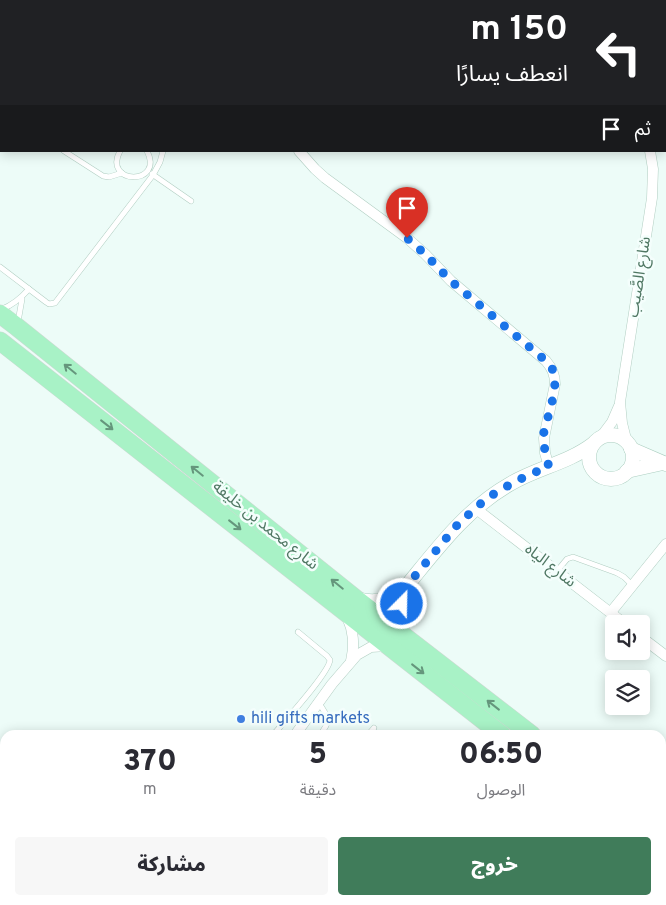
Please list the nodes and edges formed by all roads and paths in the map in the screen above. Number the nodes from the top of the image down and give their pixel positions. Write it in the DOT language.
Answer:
graph roads {
  1 [pos="66,152"];
  2 [pos="120,152"];
  3 [pos="148,152"];
  4 [pos="163,152"];
  5 [pos="300,152"];
  6 [pos="650,152"];
  7 [pos="147,171"];
  8 [pos="122,173"];
  9 [pos="153,175"];
  10 [pos="190,201"];
  11 [pos="0,267"];
  12 [pos="29,289"];
  13 [pos="24,296"];
  14 [pos="0,310"];
  15 [pos="0,314"];
  16 [pos="17,326"];
  17 [pos="0,341"];
  18 [pos="620,402"];
  19 [pos="596,441"];
  20 [pos="629,446"];
  21 [pos="665,463"];
  22 [pos="551,466"];
  23 [pos="627,471"];
  24 [pos="596,472"];
  25 [pos="475,508"];
  26 [pos="666,544"];
  27 [pos="557,571"];
  28 [pos="633,585"];
  29 [pos="405,588"];
  30 [pos="349,604"];
  31 [pos="611,612"];
  32 [pos="614,615"];
  33 [pos="298,632"];
  34 [pos="403,635"];
  35 [pos="650,644"];
  36 [pos="388,646"];
  37 [pos="666,656"];
  38 [pos="351,661"];
  39 [pos="322,677"];
  40 [pos="332,684"];
  41 [pos="319,703"];
  42 [pos="276,730"];
  43 [pos="299,730"];
  44 [pos="324,730"];
  45 [pos="496,730"];
  46 [pos="526,730"];
  1 -- 8 [label="lane"];
  2 -- 8 [label="lane"];
  3 -- 7 [label="lane"];
  4 -- 9 [label="lane"];
  5 -- 22 [label="street"];
  6 -- 18 [label="street, شارع الصَّيب"];
  7 -- 8 [label="lane"];
  7 -- 9 [label="lane"];
  9 -- 10 [label="lane"];
  9 -- 12 [label="lane"];
  11 -- 12 [label="lane"];
  12 -- 13 [label="lane"];
  13 -- 14 [label="lane"];
  13 -- 16 [label="lane"];
  15 -- 16 [label="highway, شارع محمد بن خليفة"];
  30 -- 16 [label="highway, شارع محمد بن خليفة, one-way"];
  17 -- 30 [label="highway, شارع محمد بن خليفة, one-way"];
  18 -- 19 [label="street, شارع الصَّيب"];
  18 -- 20 [label="street, شارع الصَّيب"];
  19 -- 20 [label="street"];
  19 -- 22 [label="street"];
  19 -- 24 [label="street"];
  20 -- 21 [label="street"];
  20 -- 23 [label="street"];
  21 -- 23 [label="street"];
  22 -- 24 [label="street"];
  22 -- 25 [label="street"];
  23 -- 24 [label="street"];
  25 -- 27 [label="street, شارع الياه"];
  25 -- 29 [label="street"];
  26 -- 28 [label="street"];
  27 -- 28 [label="lane"];
  27 -- 31 [label="street, شارع الياه"];
  28 -- 31 [label="street"];
  29 -- 30 [label="street"];
  29 -- 34 [label="street"];
  30 -- 34 [label="highway, شارع محمد بن خليفة"];
  30 -- 36 [label="highway, شارع محمد بن خليفة"];
  30 -- 38 [label="street"];
  31 -- 32 [label="street, شارع الياه"];
  33 -- 39 [label="lane"];
  46 -- 34 [label="highway, شارع محمد بن خليفة, one-way"];
  35 -- 37 [label="street"];
  36 -- 38 [label="street"];
  36 -- 45 [label="highway, شارع محمد بن خليفة, one-way"];
  38 -- 40 [label="street"];
  39 -- 40 [label="lane"];
  39 -- 42 [label="lane"];
  40 -- 41 [label="street"];
  41 -- 43 [label="street"];
  41 -- 44 [label="lane"];
}
